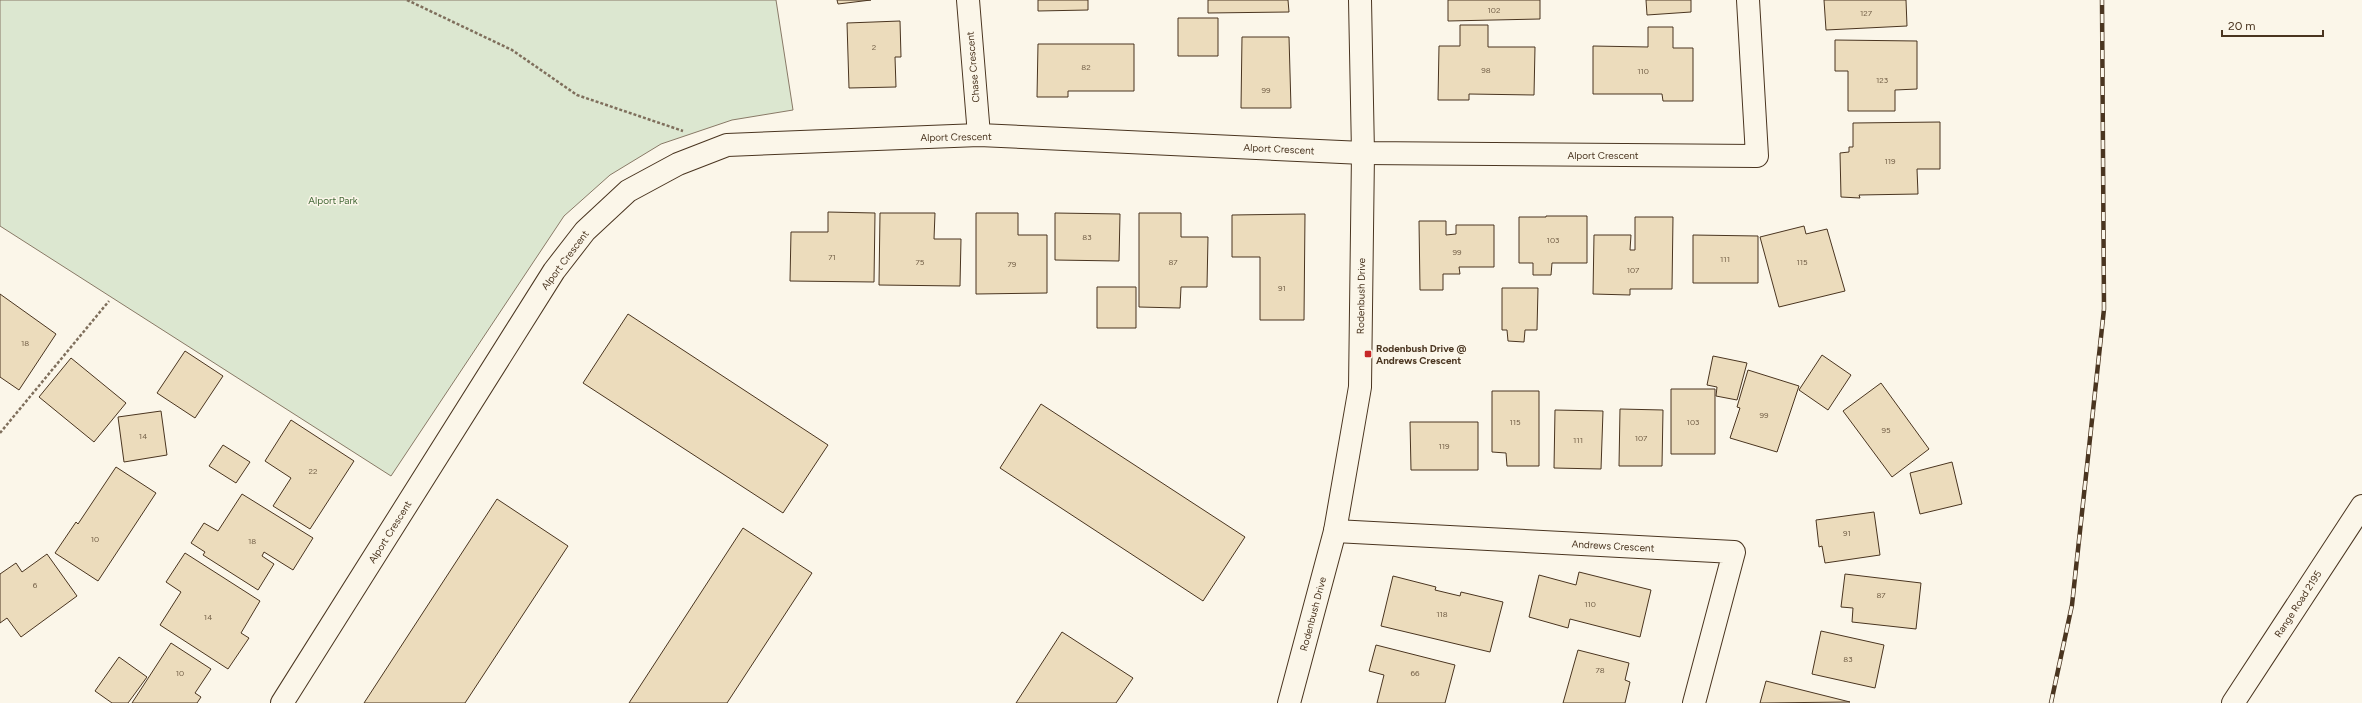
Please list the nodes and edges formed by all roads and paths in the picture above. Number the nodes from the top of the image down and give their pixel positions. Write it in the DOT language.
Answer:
graph roads {
  1 [pos="407,0"];
  2 [pos="968,0"];
  3 [pos="1360,0"];
  4 [pos="1748,0"];
  5 [pos="979,135"];
  6 [pos="727,146"];
  7 [pos="1363,153"];
  8 [pos="108,301"];
  9 [pos="0,433"];
  10 [pos="2362,506"];
  11 [pos="1335,531"];
  12 [pos="282,703"];
  13 [pos="1289,703"];
  14 [pos="1694,703"];
  15 [pos="2233,703"];
  1 -- 6 [label="path"];
  2 -- 5 [label="street, Chase Crescent"];
  3 -- 7 [label="street, Rodenbush Drive"];
  4 -- 7 [label="street, Alport Crescent"];
  5 -- 6 [label="street, Alport Crescent"];
  5 -- 7 [label="street, Alport Crescent"];
  6 -- 12 [label="street, Alport Crescent"];
  7 -- 11 [label="street, Rodenbush Drive"];
  8 -- 9 [label="path"];
  10 -- 15 [label="street, Range Road 2195"];
  11 -- 13 [label="street, Rodenbush Drive"];
  11 -- 14 [label="street, Andrews Crescent"];
}
